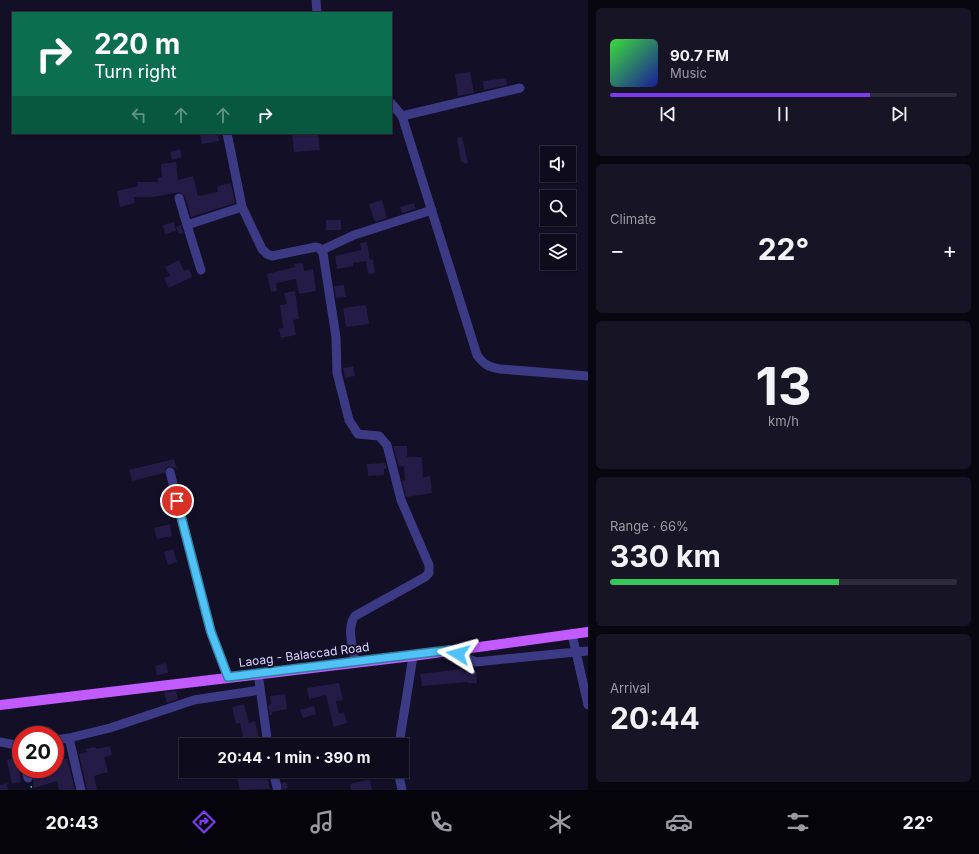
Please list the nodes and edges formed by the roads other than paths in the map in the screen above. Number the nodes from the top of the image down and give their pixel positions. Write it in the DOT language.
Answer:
graph roads {
  1 [pos="316,0"];
  2 [pos="317,12"];
  3 [pos="520,88"];
  4 [pos="392,104"];
  5 [pos="402,116"];
  6 [pos="226,134"];
  7 [pos="179,198"];
  8 [pos="242,207"];
  9 [pos="432,210"];
  10 [pos="187,225"];
  11 [pos="322,250"];
  12 [pos="201,270"];
  13 [pos="588,376"];
  14 [pos="170,472"];
  15 [pos="588,632"];
  16 [pos="572,634"];
  17 [pos="450,650"];
  18 [pos="588,651"];
  19 [pos="576,652"];
  20 [pos="413,656"];
  21 [pos="355,661"];
  22 [pos="258,673"];
  23 [pos="228,677"];
  24 [pos="585,680"];
  25 [pos="260,690"];
  26 [pos="0,705"];
  27 [pos="588,705"];
  28 [pos="69,738"];
  29 [pos="267,738"];
  30 [pos="400,738"];
  31 [pos="64,739"];
  32 [pos="0,742"];
  33 [pos="12,745"];
  34 [pos="275,778"];
  35 [pos="399,778"];
  36 [pos="277,787"];
  37 [pos="81,790"];
  38 [pos="402,790"];
  1 -- 2 [label="street"];
  3 -- 5 [label="street"];
  4 -- 5 [label="street"];
  5 -- 9 [label="street"];
  6 -- 8 [label="street"];
  7 -- 10 [label="street"];
  8 -- 10 [label="street"];
  8 -- 11 [label="street"];
  9 -- 11 [label="street"];
  9 -- 13 [label="street"];
  10 -- 12 [label="street"];
  11 -- 21 [label="street"];
  14 -- 23 [label="street"];
  15 -- 16 [label="main road, Laoag - Balaccad Road"];
  16 -- 17 [label="main road, Laoag - Balaccad Road"];
  16 -- 19 [label="street"];
  17 -- 19 [label="street"];
  17 -- 20 [label="main road, Laoag - Balaccad Road"];
  18 -- 19 [label="street"];
  19 -- 24 [label="street"];
  20 -- 21 [label="main road, Laoag - Balaccad Road"];
  20 -- 30 [label="street"];
  21 -- 22 [label="main road, Laoag - Balaccad Road"];
  22 -- 23 [label="main road, Laoag - Balaccad Road"];
  22 -- 25 [label="street"];
  23 -- 26 [label="main road, Laoag - Balaccad Road"];
  24 -- 27 [label="street"];
  25 -- 28 [label="street"];
  25 -- 29 [label="street"];
  28 -- 31 [label="street"];
  28 -- 37 [label="street"];
  32 -- 33 [label="street"];
  34 -- 36 [label="street"];
  35 -- 38 [label="street"];
}
